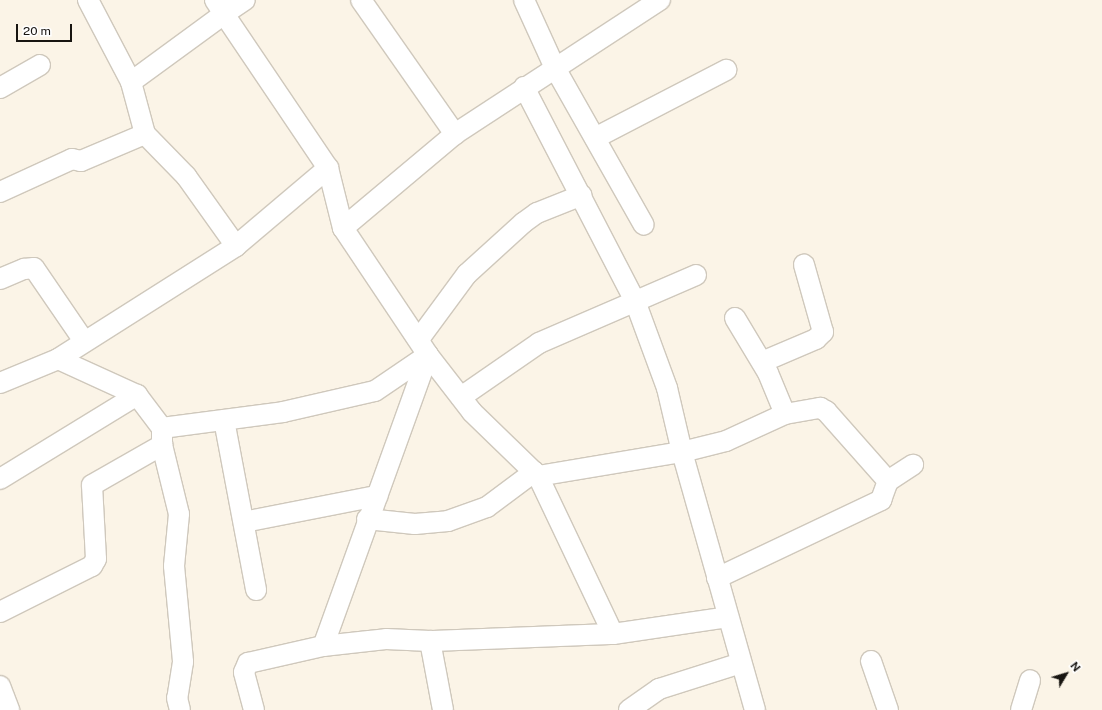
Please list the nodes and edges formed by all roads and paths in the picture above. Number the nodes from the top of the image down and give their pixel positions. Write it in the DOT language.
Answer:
graph roads {
  1 [pos="88,0"];
  2 [pos="244,0"];
  3 [pos="361,0"];
  4 [pos="524,0"];
  5 [pos="660,0"];
  6 [pos="219,7"];
  7 [pos="40,65"];
  8 [pos="555,68"];
  9 [pos="726,70"];
  10 [pos="131,82"];
  11 [pos="524,87"];
  12 [pos="0,88"];
  13 [pos="145,134"];
  14 [pos="454,134"];
  15 [pos="595,138"];
  16 [pos="328,168"];
  17 [pos="0,192"];
  18 [pos="582,195"];
  19 [pos="644,225"];
  20 [pos="343,228"];
  21 [pos="236,246"];
  22 [pos="804,265"];
  23 [pos="696,275"];
  24 [pos="0,279"];
  25 [pos="635,301"];
  26 [pos="735,318"];
  27 [pos="84,341"];
  28 [pos="423,347"];
  29 [pos="58,358"];
  30 [pos="762,362"];
  31 [pos="0,383"];
  32 [pos="137,395"];
  33 [pos="461,397"];
  34 [pos="785,414"];
  35 [pos="224,420"];
  36 [pos="162,437"];
  37 [pos="682,452"];
  38 [pos="913,465"];
  39 [pos="536,474"];
  40 [pos="0,479"];
  41 [pos="888,481"];
  42 [pos="377,496"];
  43 [pos="367,519"];
  44 [pos="244,522"];
  45 [pos="717,578"];
  46 [pos="256,590"];
  47 [pos="0,612"];
  48 [pos="728,617"];
  49 [pos="613,634"];
  50 [pos="430,641"];
  51 [pos="323,646"];
  52 [pos="871,661"];
  53 [pos="741,663"];
  54 [pos="1030,680"];
  55 [pos="0,686"];
  56 [pos="9,710"];
  57 [pos="180,710"];
  58 [pos="254,710"];
  59 [pos="443,710"];
  60 [pos="629,710"];
  61 [pos="756,710"];
  62 [pos="888,710"];
  63 [pos="1021,710"];
  1 -- 10 [label="street"];
  2 -- 6 [label="street"];
  3 -- 14 [label="street"];
  4 -- 8 [label="street"];
  5 -- 8 [label="street"];
  6 -- 10 [label="street"];
  6 -- 16 [label="street"];
  7 -- 12 [label="street"];
  8 -- 11 [label="street"];
  8 -- 15 [label="street"];
  9 -- 15 [label="street"];
  10 -- 13 [label="street"];
  11 -- 14 [label="street"];
  11 -- 18 [label="street"];
  13 -- 17 [label="street"];
  13 -- 21 [label="street"];
  14 -- 20 [label="street"];
  15 -- 19 [label="street"];
  16 -- 20 [label="street"];
  16 -- 21 [label="street"];
  18 -- 25 [label="street"];
  18 -- 28 [label="street"];
  20 -- 28 [label="street"];
  21 -- 27 [label="street"];
  22 -- 30 [label="street"];
  23 -- 25 [label="street"];
  24 -- 27 [label="street"];
  25 -- 33 [label="street"];
  25 -- 37 [label="street"];
  26 -- 30 [label="street"];
  27 -- 29 [label="street"];
  28 -- 33 [label="street"];
  28 -- 35 [label="street"];
  28 -- 42 [label="street"];
  29 -- 31 [label="street"];
  29 -- 32 [label="street"];
  30 -- 34 [label="street"];
  32 -- 36 [label="street"];
  32 -- 40 [label="street"];
  33 -- 39 [label="street"];
  34 -- 37 [label="street"];
  34 -- 41 [label="street"];
  35 -- 36 [label="street"];
  35 -- 44 [label="street"];
  36 -- 47 [label="street"];
  36 -- 57 [label="street"];
  37 -- 39 [label="street"];
  37 -- 45 [label="street"];
  38 -- 41 [label="street"];
  39 -- 43 [label="street"];
  39 -- 49 [label="street"];
  41 -- 45 [label="street"];
  42 -- 43 [label="street"];
  42 -- 44 [label="street"];
  43 -- 51 [label="street"];
  44 -- 46 [label="street"];
  45 -- 48 [label="street"];
  48 -- 49 [label="street"];
  48 -- 53 [label="street"];
  49 -- 50 [label="street"];
  50 -- 51 [label="street"];
  50 -- 59 [label="street"];
  51 -- 58 [label="street"];
  52 -- 62 [label="street"];
  53 -- 60 [label="street"];
  53 -- 61 [label="street"];
  54 -- 63 [label="street"];
  55 -- 56 [label="street"];
}
